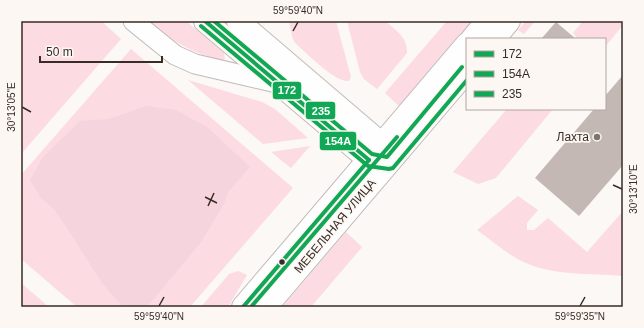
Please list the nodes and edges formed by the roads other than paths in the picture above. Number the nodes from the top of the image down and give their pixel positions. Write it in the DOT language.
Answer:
graph roads {
  1 [pos="133,21"];
  2 [pos="204,21"];
  3 [pos="238,21"];
  4 [pos="487,21"];
  5 [pos="509,21"];
  6 [pos="473,38"];
  7 [pos="495,38"];
  8 [pos="466,45"];
  9 [pos="466,72"];
  10 [pos="277,82"];
  11 [pos="380,156"];
  12 [pos="243,307"];
  13 [pos="266,307"];
  1 -- 10 [label="street"];
  2 -- 10 [label="street"];
  3 -- 11 [label="street"];
  4 -- 6 [label="street"];
  5 -- 7 [label="street"];
  8 -- 11 [label="street, МЕБЕЛЬНАЯ УЛИЦА"];
  9 -- 11 [label="street, МЕБЕЛЬНАЯ УЛИЦА"];
  10 -- 11 [label="street"];
  11 -- 12 [label="street, МЕБЕЛЬНАЯ УЛИЦА"];
  11 -- 13 [label="street, МЕБЕЛЬНАЯ УЛИЦА"];
}
